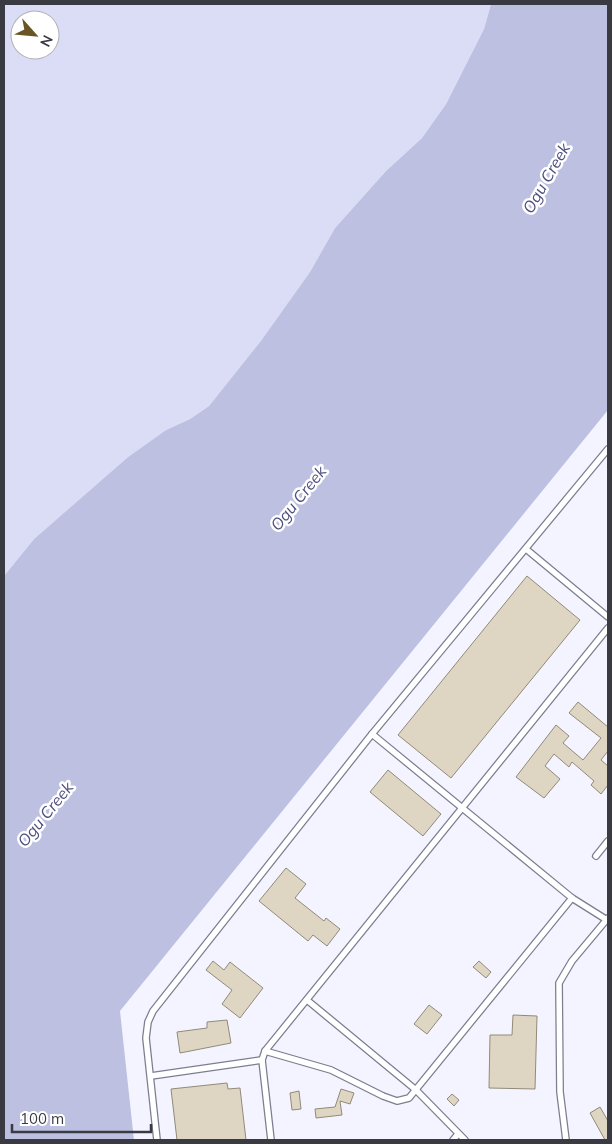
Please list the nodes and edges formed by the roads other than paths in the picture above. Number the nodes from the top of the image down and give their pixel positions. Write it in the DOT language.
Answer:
graph roads {
  1 [pos="608,449"];
  2 [pos="526,549"];
  3 [pos="608,617"];
  4 [pos="608,628"];
  5 [pos="372,734"];
  6 [pos="463,806"];
  7 [pos="608,841"];
  8 [pos="596,856"];
  9 [pos="572,898"];
  10 [pos="608,919"];
  11 [pos="307,1000"];
  12 [pos="265,1051"];
  13 [pos="262,1060"];
  14 [pos="151,1076"];
  15 [pos="416,1090"];
  16 [pos="458,1134"];
  17 [pos="157,1140"];
  18 [pos="271,1140"];
  19 [pos="453,1140"];
  20 [pos="465,1140"];
  21 [pos="566,1140"];
  1 -- 2 [label="lane"];
  2 -- 3 [label="lane"];
  2 -- 5 [label="lane"];
  4 -- 6 [label="lane"];
  5 -- 6 [label="lane"];
  5 -- 14 [label="lane"];
  6 -- 9 [label="lane"];
  6 -- 11 [label="lane"];
  7 -- 8 [label="lane"];
  9 -- 10 [label="lane"];
  9 -- 15 [label="lane"];
  10 -- 21 [label="lane"];
  11 -- 12 [label="lane"];
  11 -- 15 [label="lane"];
  12 -- 13 [label="lane"];
  12 -- 15 [label="lane"];
  13 -- 14 [label="lane"];
  13 -- 18 [label="lane"];
  14 -- 17 [label="lane"];
  15 -- 16 [label="lane"];
  16 -- 19 [label="lane"];
  16 -- 20 [label="lane"];
}
